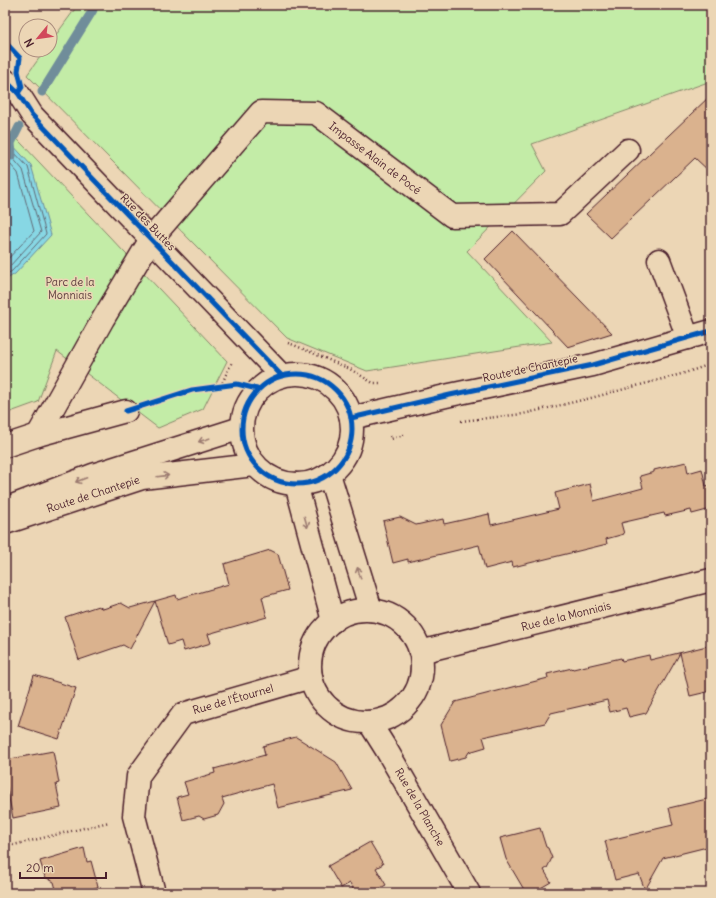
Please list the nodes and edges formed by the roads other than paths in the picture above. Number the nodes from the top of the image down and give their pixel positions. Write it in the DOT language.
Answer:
graph roads {
  1 [pos="5,80"];
  2 [pos="628,150"];
  3 [pos="151,239"];
  4 [pos="659,260"];
  5 [pos="711,331"];
  6 [pos="688,338"];
  7 [pos="281,375"];
  8 [pos="126,412"];
  9 [pos="351,418"];
  10 [pos="241,428"];
  11 [pos="38,435"];
  12 [pos="5,446"];
  13 [pos="254,465"];
  14 [pos="329,474"];
  15 [pos="296,484"];
  16 [pos="5,509"];
  17 [pos="5,523"];
  18 [pos="711,580"];
  19 [pos="371,610"];
  20 [pos="333,621"];
  21 [pos="420,652"];
  22 [pos="311,677"];
  23 [pos="369,722"];
  24 [pos="154,893"];
  25 [pos="469,893"];
  1 -- 3 [label="street, Rue des Buttes"];
  2 -- 3 [label="street, Impasse Alain de Pocé"];
  3 -- 7 [label="street, Rue des Buttes"];
  3 -- 11 [label="street"];
  4 -- 6 [label="street"];
  5 -- 6 [label="street, Route de Chantepie"];
  6 -- 9 [label="street, Route de Chantepie"];
  7 -- 9 [label="street"];
  7 -- 10 [label="street"];
  8 -- 11 [label="street"];
  9 -- 14 [label="street"];
  10 -- 13 [label="street"];
  10 -- 16 [label="street, Route de Chantepie, one-way"];
  11 -- 12 [label="street"];
  13 -- 15 [label="street"];
  17 -- 13 [label="street, Route de Chantepie, one-way"];
  14 -- 15 [label="street"];
  19 -- 14 [label="street, one-way"];
  15 -- 20 [label="street, one-way"];
  18 -- 21 [label="street, Rue de la Monniais"];
  19 -- 20 [label="street"];
  19 -- 21 [label="street"];
  20 -- 22 [label="street"];
  21 -- 23 [label="street"];
  22 -- 23 [label="street"];
  22 -- 24 [label="street, Rue de l'Étournel"];
  23 -- 25 [label="street, Rue de la Planche"];
}
